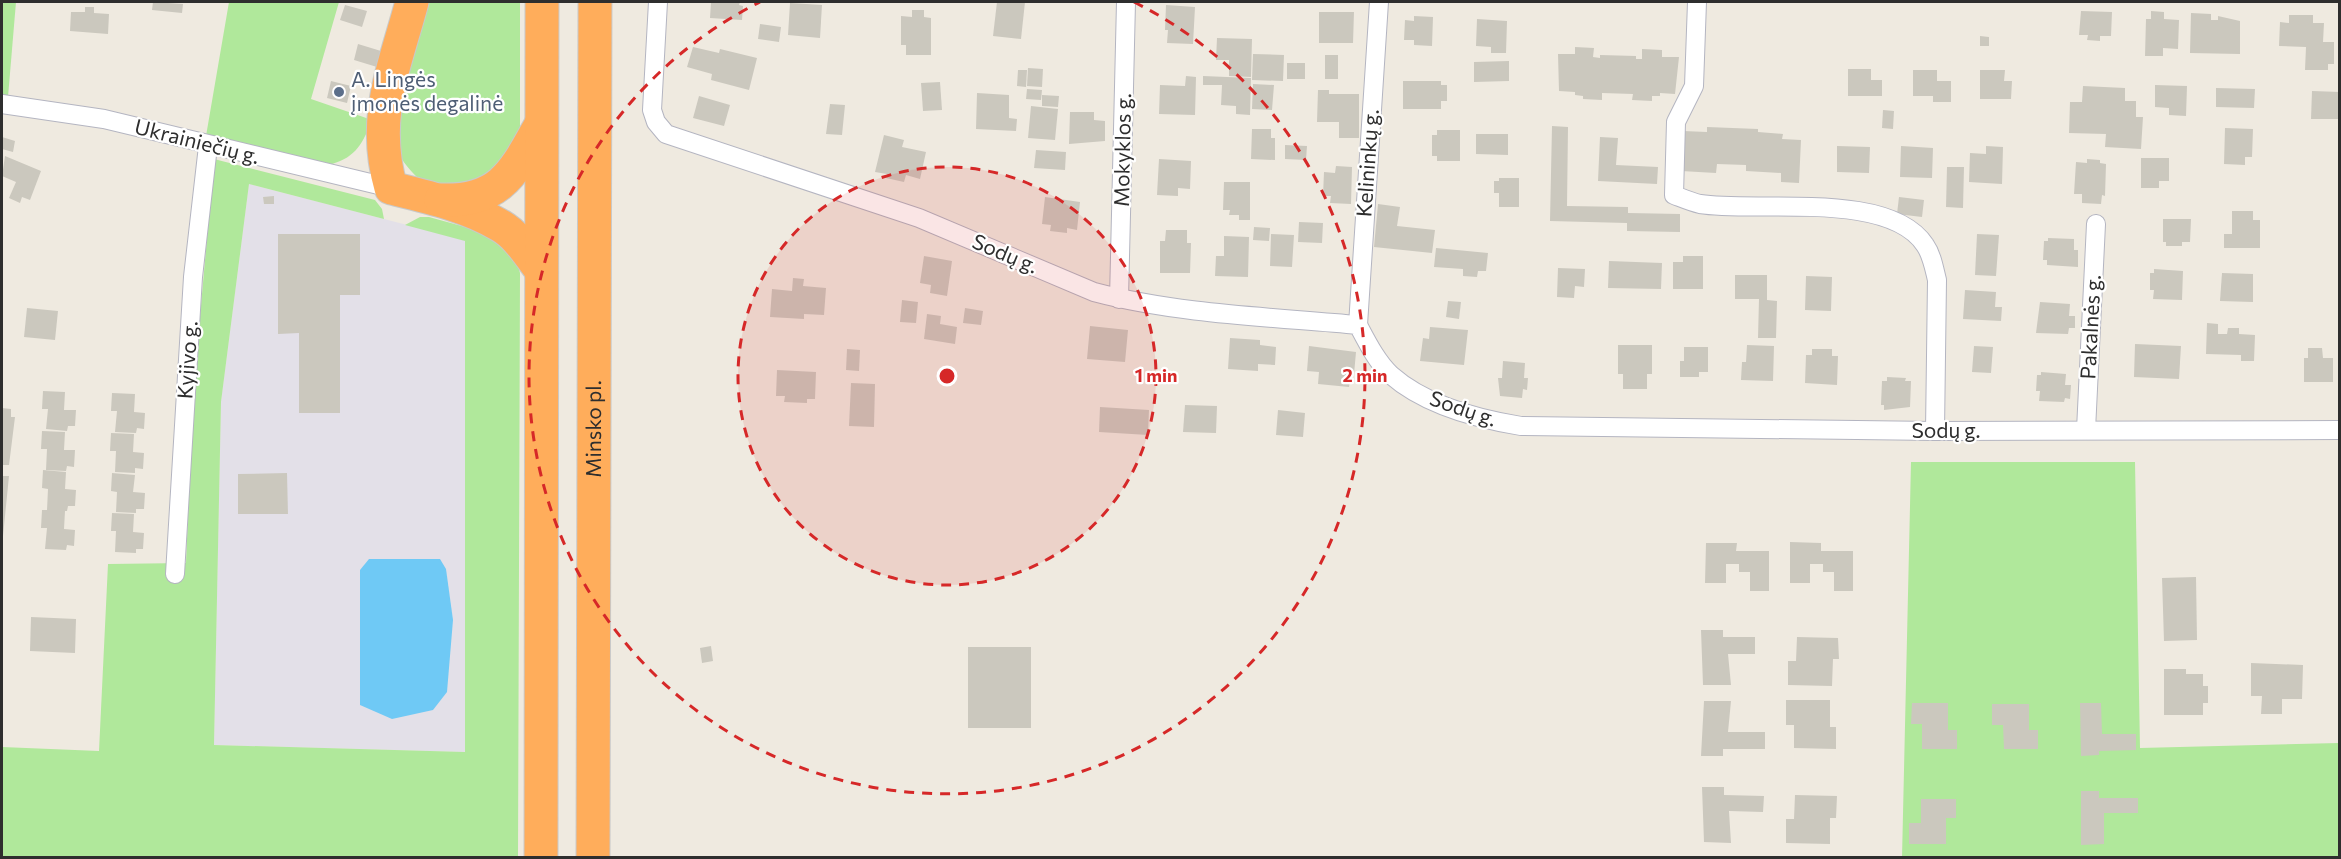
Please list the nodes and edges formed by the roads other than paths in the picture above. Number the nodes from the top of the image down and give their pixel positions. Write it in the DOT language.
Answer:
graph roads {
  1 [pos="412,2"];
  2 [pos="542,2"];
  3 [pos="596,2"];
  4 [pos="657,2"];
  5 [pos="1126,2"];
  6 [pos="1379,2"];
  7 [pos="1697,2"];
  8 [pos="2,104"];
  9 [pos="542,123"];
  10 [pos="208,146"];
  11 [pos="391,188"];
  12 [pos="436,200"];
  13 [pos="2097,224"];
  14 [pos="541,270"];
  15 [pos="1119,299"];
  16 [pos="1358,325"];
  17 [pos="2086,430"];
  18 [pos="2340,430"];
  19 [pos="1935,431"];
  20 [pos="175,574"];
  21 [pos="541,858"];
  22 [pos="593,858"];
  1 -- 11 [label="highway"];
  2 -- 9 [label="highway"];
  3 -- 22 [label="highway, Minsko pl."];
  4 -- 15 [label="street, Sodų g."];
  5 -- 15 [label="street, Mokyklos g."];
  6 -- 16 [label="street, Kelininkų g."];
  7 -- 19 [label="street"];
  8 -- 10 [label="street, Ukrainiečių g."];
  9 -- 12 [label="highway"];
  9 -- 14 [label="highway"];
  10 -- 11 [label="street, Ukrainiečių g."];
  10 -- 20 [label="street, Kyjivo g."];
  11 -- 12 [label="highway"];
  12 -- 14 [label="highway"];
  13 -- 17 [label="street, Pakalnės g."];
  14 -- 21 [label="highway"];
  15 -- 16 [label="street, Sodų g."];
  16 -- 19 [label="street, Sodų g."];
  17 -- 18 [label="street, Sodų g."];
  17 -- 19 [label="street, Sodų g."];
}
